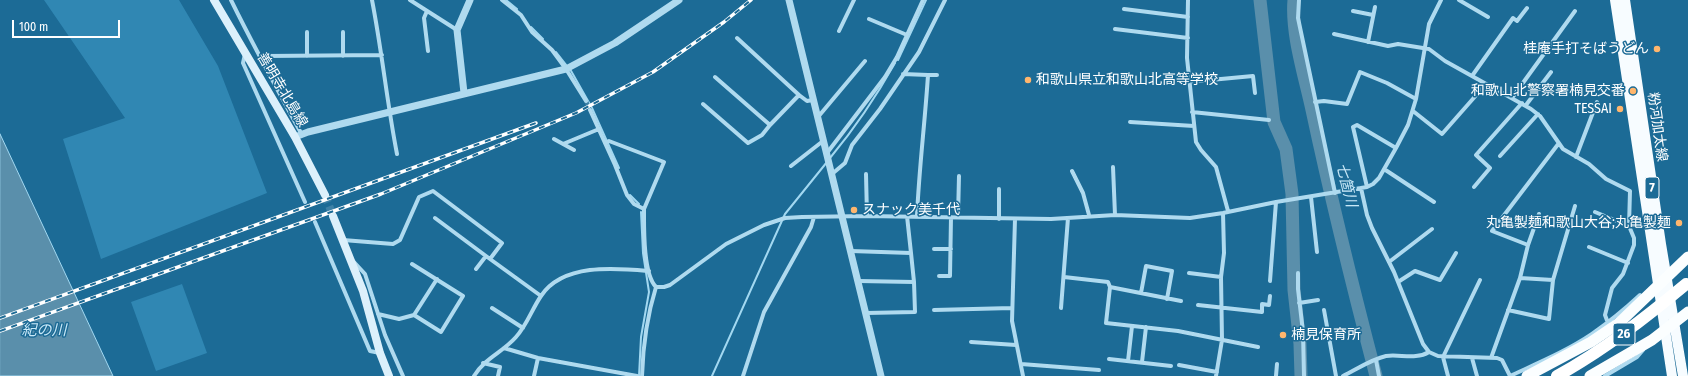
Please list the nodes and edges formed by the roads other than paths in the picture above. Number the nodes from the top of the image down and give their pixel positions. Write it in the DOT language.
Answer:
graph roads {
  1 [pos="214,0"];
  2 [pos="231,0"];
  3 [pos="372,0"];
  4 [pos="410,0"];
  5 [pos="470,0"];
  6 [pos="502,0"];
  7 [pos="679,0"];
  8 [pos="789,0"];
  9 [pos="854,0"];
  10 [pos="923,0"];
  11 [pos="945,0"];
  12 [pos="1188,0"];
  13 [pos="1299,0"];
  14 [pos="1441,0"];
  15 [pos="1459,0"];
  16 [pos="1615,0"];
  17 [pos="1625,0"];
  18 [pos="672,2"];
  19 [pos="1375,7"];
  20 [pos="1527,8"];
  21 [pos="1124,9"];
  22 [pos="428,11"];
  23 [pos="1353,11"];
  24 [pos="1575,11"];
  25 [pos="1373,15"];
  26 [pos="1188,17"];
  27 [pos="1488,17"];
  28 [pos="869,19"];
  29 [pos="1115,29"];
  30 [pos="457,30"];
  31 [pos="840,31"];
  32 [pos="307,32"];
  33 [pos="343,32"];
  34 [pos="1334,34"];
  35 [pos="907,35"];
  36 [pos="737,38"];
  37 [pos="1188,38"];
  38 [pos="1368,42"];
  39 [pos="1425,49"];
  40 [pos="428,51"];
  41 [pos="245,53"];
  42 [pos="307,56"];
  43 [pos="343,56"];
  44 [pos="382,56"];
  45 [pos="260,59"];
  46 [pos="865,61"];
  47 [pos="569,68"];
  48 [pos="1551,72"];
  49 [pos="903,74"];
  50 [pos="928,74"];
  51 [pos="937,75"];
  52 [pos="1472,76"];
  53 [pos="715,77"];
  54 [pos="1189,82"];
  55 [pos="1486,84"];
  56 [pos="464,93"];
  57 [pos="1255,93"];
  58 [pos="799,95"];
  59 [pos="1512,98"];
  60 [pos="1416,99"];
  61 [pos="814,100"];
  62 [pos="586,102"];
  63 [pos="1315,102"];
  64 [pos="1597,102"];
  65 [pos="703,104"];
  66 [pos="1524,104"];
  67 [pos="590,110"];
  68 [pos="1413,111"];
  69 [pos="388,112"];
  70 [pos="1192,112"];
  71 [pos="1538,114"];
  72 [pos="818,117"];
  73 [pos="1269,120"];
  74 [pos="1130,122"];
  75 [pos="770,125"];
  76 [pos="1194,126"];
  77 [pos="599,129"];
  78 [pos="298,135"];
  79 [pos="554,139"];
  80 [pos="824,141"];
  81 [pos="607,142"];
  82 [pos="1559,143"];
  83 [pos="563,144"];
  84 [pos="1396,148"];
  85 [pos="574,150"];
  86 [pos="397,154"];
  87 [pos="1500,156"];
  88 [pos="828,157"];
  89 [pos="1576,157"];
  90 [pos="791,166"];
  91 [pos="1113,167"];
  92 [pos="1384,169"];
  93 [pos="1072,171"];
  94 [pos="832,174"];
  95 [pos="866,174"];
  96 [pos="959,176"];
  97 [pos="1367,186"];
  98 [pos="1474,187"];
  99 [pos="1361,188"];
  100 [pos="1000,189"];
  101 [pos="1334,193"];
  102 [pos="325,195"];
  103 [pos="1310,197"];
  104 [pos="305,202"];
  105 [pos="1276,202"];
  106 [pos="1434,202"];
  107 [pos="1575,206"];
  108 [pos="644,209"];
  109 [pos="1226,212"];
  110 [pos="1595,212"];
  111 [pos="1539,214"];
  112 [pos="1089,215"];
  113 [pos="1115,215"];
  114 [pos="333,216"];
  115 [pos="842,216"];
  116 [pos="867,216"];
  117 [pos="907,216"];
  118 [pos="917,216"];
  119 [pos="814,217"];
  120 [pos="951,217"];
  121 [pos="958,217"];
  122 [pos="435,218"];
  123 [pos="999,218"];
  124 [pos="1068,218"];
  125 [pos="1015,219"];
  126 [pos="315,222"];
  127 [pos="1629,226"];
  128 [pos="1432,229"];
  129 [pos="344,240"];
  130 [pos="1528,245"];
  131 [pos="1589,247"];
  132 [pos="934,249"];
  133 [pos="950,249"];
  134 [pos="851,251"];
  135 [pos="1317,252"];
  136 [pos="911,253"];
  137 [pos="1456,253"];
  138 [pos="1688,257"];
  139 [pos="350,258"];
  140 [pos="488,258"];
  141 [pos="1389,262"];
  142 [pos="1628,263"];
  143 [pos="412,264"];
  144 [pos="476,269"];
  145 [pos="647,271"];
  146 [pos="1189,273"];
  147 [pos="1298,273"];
  148 [pos="939,276"];
  149 [pos="1064,277"];
  150 [pos="1221,277"];
  151 [pos="1520,278"];
  152 [pos="437,279"];
  153 [pos="1480,280"];
  154 [pos="1553,280"];
  155 [pos="859,281"];
  156 [pos="1270,281"];
  157 [pos="914,282"];
  158 [pos="1398,282"];
  159 [pos="1662,283"];
  160 [pos="1686,284"];
  161 [pos="656,287"];
  162 [pos="1110,287"];
  163 [pos="1141,293"];
  164 [pos="541,296"];
  165 [pos="1270,296"];
  166 [pos="1167,299"];
  167 [pos="1318,300"];
  168 [pos="1181,301"];
  169 [pos="1299,303"];
  170 [pos="1198,305"];
  171 [pos="492,308"];
  172 [pos="1012,308"];
  173 [pos="1061,308"];
  174 [pos="1221,308"];
  175 [pos="934,310"];
  176 [pos="1324,310"];
  177 [pos="1508,310"];
  178 [pos="1688,312"];
  179 [pos="866,313"];
  180 [pos="378,314"];
  181 [pos="414,315"];
  182 [pos="1608,323"];
  183 [pos="1132,326"];
  184 [pos="1146,327"];
  185 [pos="1669,327"];
  186 [pos="523,328"];
  187 [pos="1222,340"];
  188 [pos="1652,340"];
  189 [pos="970,342"];
  190 [pos="1016,345"];
  191 [pos="1258,347"];
  192 [pos="504,348"];
  193 [pos="1429,352"];
  194 [pos="380,353"];
  195 [pos="1443,357"];
  196 [pos="538,358"];
  197 [pos="1472,358"];
  198 [pos="1491,358"];
  199 [pos="1109,359"];
  200 [pos="1128,361"];
  201 [pos="1375,361"];
  202 [pos="1142,362"];
  203 [pos="483,363"];
  204 [pos="1021,364"];
  205 [pos="1277,364"];
  206 [pos="1179,365"];
  207 [pos="1172,366"];
  208 [pos="1099,370"];
  209 [pos="1217,374"];
  210 [pos="389,376"];
  211 [pos="403,376"];
  212 [pos="474,376"];
  213 [pos="498,376"];
  214 [pos="534,376"];
  215 [pos="637,376"];
  216 [pos="642,376"];
  217 [pos="743,376"];
  218 [pos="881,376"];
  219 [pos="1023,376"];
  220 [pos="1276,376"];
  221 [pos="1304,376"];
  222 [pos="1336,376"];
  223 [pos="1343,376"];
  224 [pos="1379,376"];
  225 [pos="1448,376"];
  226 [pos="1477,376"];
  227 [pos="1510,376"];
  228 [pos="1527,376"];
  229 [pos="1557,376"];
  230 [pos="1590,376"];
  231 [pos="1607,376"];
  232 [pos="1672,376"];
  233 [pos="1683,376"];
  1 -- 41 [label="main road, 善明寺北島線"];
  2 -- 45 [label="street"];
  3 -- 44 [label="street"];
  4 -- 22 [label="street"];
  5 -- 30 [label="street"];
  6 -- 47 [label="street"];
  7 -- 18 [label="street"];
  8 -- 61 [label="street"];
  9 -- 31 [label="street"];
  10 -- 35 [label="street"];
  11 -- 49 [label="street"];
  12 -- 26 [label="street"];
  13 -- 63 [label="street"];
  14 -- 39 [label="street"];
  15 -- 27 [label="street"];
  16 -- 159 [label="main road, 粉河加太線 / 7"];
  17 -- 159 [label="main road, 粉河加太線 / 7"];
  18 -- 47 [label="street"];
  19 -- 25 [label="street"];
  20 -- 52 [label="street"];
  21 -- 26 [label="street"];
  22 -- 30 [label="street"];
  22 -- 40 [label="street"];
  23 -- 25 [label="street"];
  24 -- 59 [label="street"];
  25 -- 38 [label="street"];
  26 -- 37 [label="street"];
  28 -- 35 [label="street"];
  29 -- 37 [label="street"];
  30 -- 56 [label="street"];
  32 -- 42 [label="street"];
  33 -- 43 [label="street"];
  34 -- 38 [label="street"];
  35 -- 88 [label="street"];
  36 -- 58 [label="street"];
  37 -- 54 [label="street"];
  38 -- 39 [label="street"];
  39 -- 52 [label="street"];
  39 -- 60 [label="street"];
  41 -- 78 [label="main road, 善明寺北島線"];
  41 -- 104 [label="street"];
  42 -- 43 [label="street"];
  42 -- 45 [label="street"];
  43 -- 44 [label="street"];
  44 -- 69 [label="street"];
  45 -- 78 [label="street"];
  46 -- 72 [label="street"];
  47 -- 56 [label="street"];
  47 -- 62 [label="street"];
  48 -- 66 [label="street"];
  49 -- 50 [label="street"];
  49 -- 94 [label="street"];
  50 -- 51 [label="street"];
  50 -- 118 [label="street"];
  52 -- 55 [label="street"];
  53 -- 75 [label="street"];
  54 -- 57 [label="street"];
  54 -- 70 [label="street"];
  55 -- 59 [label="street"];
  55 -- 68 [label="street"];
  56 -- 69 [label="street"];
  58 -- 61 [label="street"];
  58 -- 75 [label="street"];
  59 -- 66 [label="street"];
  60 -- 63 [label="street"];
  60 -- 68 [label="street"];
  61 -- 72 [label="street"];
  63 -- 101 [label="street"];
  64 -- 89 [label="street"];
  65 -- 75 [label="street"];
  66 -- 71 [label="street"];
  66 -- 98 [label="street"];
  67 -- 77 [label="street"];
  68 -- 84 [label="street"];
  69 -- 78 [label="street"];
  69 -- 86 [label="street"];
  70 -- 73 [label="street"];
  70 -- 76 [label="street"];
  71 -- 82 [label="street"];
  71 -- 87 [label="street"];
  72 -- 80 [label="street"];
  74 -- 76 [label="street"];
  76 -- 109 [label="street"];
  77 -- 81 [label="street"];
  77 -- 83 [label="street"];
  78 -- 102 [label="main road, 善明寺北島線"];
  79 -- 83 [label="street"];
  80 -- 88 [label="street"];
  80 -- 90 [label="street"];
  81 -- 108 [label="street"];
  81 -- 108 [label="street"];
  82 -- 89 [label="street"];
  82 -- 130 [label="street"];
  83 -- 85 [label="street"];
  84 -- 92 [label="street"];
  84 -- 97 [label="street"];
  88 -- 94 [label="street"];
  89 -- 127 [label="street"];
  91 -- 113 [label="street"];
  92 -- 97 [label="street"];
  92 -- 106 [label="street"];
  93 -- 112 [label="street"];
  94 -- 115 [label="street"];
  95 -- 116 [label="street"];
  96 -- 121 [label="street"];
  97 -- 99 [label="street"];
  99 -- 101 [label="street"];
  99 -- 141 [label="street"];
  100 -- 123 [label="street"];
  101 -- 103 [label="street"];
  103 -- 105 [label="street"];
  103 -- 135 [label="street"];
  105 -- 109 [label="street"];
  105 -- 156 [label="street"];
  107 -- 154 [label="street"];
  108 -- 145 [label="street"];
  109 -- 113 [label="street"];
  109 -- 150 [label="street"];
  110 -- 127 [label="street"];
  111 -- 130 [label="street"];
  112 -- 113 [label="street"];
  112 -- 124 [label="street"];
  114 -- 129 [label="main road"];
  115 -- 116 [label="street"];
  115 -- 119 [label="street"];
  115 -- 134 [label="street"];
  116 -- 117 [label="street"];
  117 -- 118 [label="street"];
  117 -- 136 [label="street"];
  118 -- 120 [label="street"];
  119 -- 161 [label="street"];
  119 -- 217 [label="street"];
  120 -- 121 [label="street"];
  120 -- 133 [label="street"];
  121 -- 123 [label="street"];
  122 -- 140 [label="street"];
  123 -- 125 [label="street"];
  124 -- 125 [label="street"];
  124 -- 149 [label="street"];
  125 -- 172 [label="street"];
  126 -- 194 [label="street"];
  127 -- 142 [label="street"];
  128 -- 141 [label="street"];
  129 -- 139 [label="main road"];
  129 -- 140 [label="street"];
  130 -- 151 [label="street"];
  131 -- 142 [label="street"];
  132 -- 133 [label="street"];
  133 -- 148 [label="street"];
  134 -- 136 [label="street"];
  134 -- 155 [label="street"];
  136 -- 157 [label="street"];
  137 -- 158 [label="street"];
  138 -- 159 [label="highway"];
  139 -- 180 [label="street"];
  139 -- 194 [label="main road"];
  140 -- 144 [label="street"];
  140 -- 164 [label="street"];
  141 -- 158 [label="street"];
  142 -- 182 [label="street"];
  143 -- 152 [label="street"];
  145 -- 161 [label="street"];
  145 -- 164 [label="street"];
  146 -- 150 [label="street"];
  147 -- 169 [label="street"];
  149 -- 162 [label="street"];
  149 -- 173 [label="street"];
  150 -- 174 [label="street"];
  151 -- 154 [label="street"];
  151 -- 177 [label="street"];
  152 -- 181 [label="street"];
  152 -- 181 [label="street"];
  153 -- 195 [label="street"];
  154 -- 177 [label="street"];
  155 -- 157 [label="street"];
  155 -- 179 [label="street"];
  157 -- 179 [label="street"];
  158 -- 193 [label="street"];
  159 -- 182 [label="street"];
  159 -- 185 [label="main road, 粉河加太線 / 7"];
  159 -- 228 [label="highway, 26"];
  160 -- 229 [label="highway, 26, bridge"];
  161 -- 216 [label="street"];
  162 -- 163 [label="street"];
  162 -- 183 [label="street"];
  163 -- 166 [label="street"];
  163 -- 166 [label="street"];
  164 -- 186 [label="street"];
  165 -- 174 [label="street"];
  166 -- 168 [label="street"];
  167 -- 169 [label="street"];
  169 -- 221 [label="street"];
  170 -- 174 [label="street"];
  171 -- 186 [label="street"];
  172 -- 175 [label="street"];
  172 -- 190 [label="street"];
  174 -- 187 [label="street"];
  176 -- 222 [label="street"];
  177 -- 198 [label="street"];
  178 -- 185 [label="highway"];
  179 -- 218 [label="street"];
  180 -- 181 [label="street"];
  180 -- 211 [label="street"];
  182 -- 227 [label="street"];
  183 -- 184 [label="street"];
  183 -- 200 [label="street"];
  184 -- 187 [label="street"];
  184 -- 202 [label="street"];
  185 -- 188 [label="highway, 26"];
  185 -- 232 [label="main road, 粉河加太線 / 7"];
  185 -- 233 [label="main road, 粉河加太線 / 7"];
  186 -- 192 [label="street"];
  187 -- 191 [label="street"];
  187 -- 209 [label="street"];
  188 -- 230 [label="highway, 26"];
  188 -- 231 [label="street"];
  189 -- 190 [label="street"];
  190 -- 204 [label="street"];
  192 -- 196 [label="street"];
  192 -- 203 [label="street"];
  193 -- 195 [label="street"];
  193 -- 201 [label="street"];
  194 -- 210 [label="main road"];
  195 -- 197 [label="street"];
  195 -- 225 [label="street"];
  196 -- 214 [label="street"];
  196 -- 215 [label="street"];
  197 -- 198 [label="street"];
  197 -- 226 [label="street"];
  198 -- 227 [label="street"];
  199 -- 200 [label="street"];
  200 -- 202 [label="street"];
  201 -- 223 [label="street"];
  201 -- 224 [label="street"];
  202 -- 207 [label="street"];
  203 -- 212 [label="street"];
  203 -- 213 [label="street"];
  204 -- 208 [label="street"];
  204 -- 219 [label="street"];
  205 -- 220 [label="street"];
  206 -- 209 [label="street"];
}
